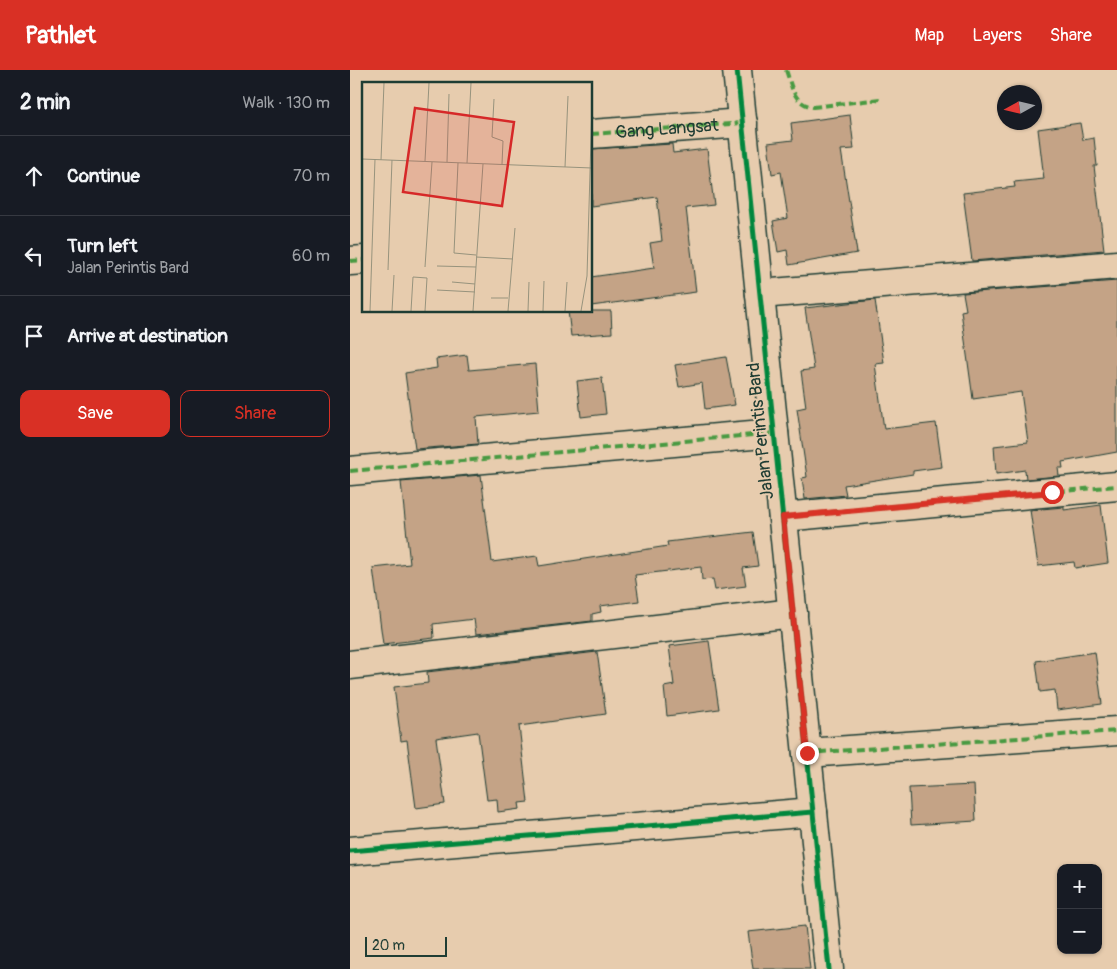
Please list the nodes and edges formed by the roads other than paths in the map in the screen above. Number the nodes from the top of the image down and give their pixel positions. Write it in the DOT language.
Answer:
graph roads {
  1 [pos="737,70"];
  2 [pos="742,122"];
  3 [pos="592,134"];
  4 [pos="1117,266"];
  5 [pos="760,294"];
  6 [pos="774,433"];
  7 [pos="350,471"];
  8 [pos="1117,486"];
  9 [pos="783,517"];
  10 [pos="793,613"];
  11 [pos="350,665"];
  12 [pos="1117,731"];
  13 [pos="807,753"];
  14 [pos="813,812"];
  15 [pos="350,851"];
  16 [pos="829,969"];
  1 -- 2 [label="street, Jalan Perintis Bard"];
  2 -- 3 [label="street, Gang Langsat"];
  2 -- 5 [label="street, Jalan Perintis Bard"];
  4 -- 5 [label="street"];
  5 -- 6 [label="street, Jalan Perintis Bard"];
  6 -- 7 [label="street"];
  6 -- 9 [label="street, Jalan Perintis Bard"];
  8 -- 9 [label="street"];
  9 -- 10 [label="street, Jalan Perintis Bard"];
  10 -- 11 [label="street"];
  10 -- 13 [label="street, Jalan Perintis Bard"];
  12 -- 13 [label="street"];
  13 -- 14 [label="street, Jalan Perintis Bard"];
  14 -- 15 [label="street"];
  14 -- 16 [label="street, Jalan Perintis Bard"];
}
